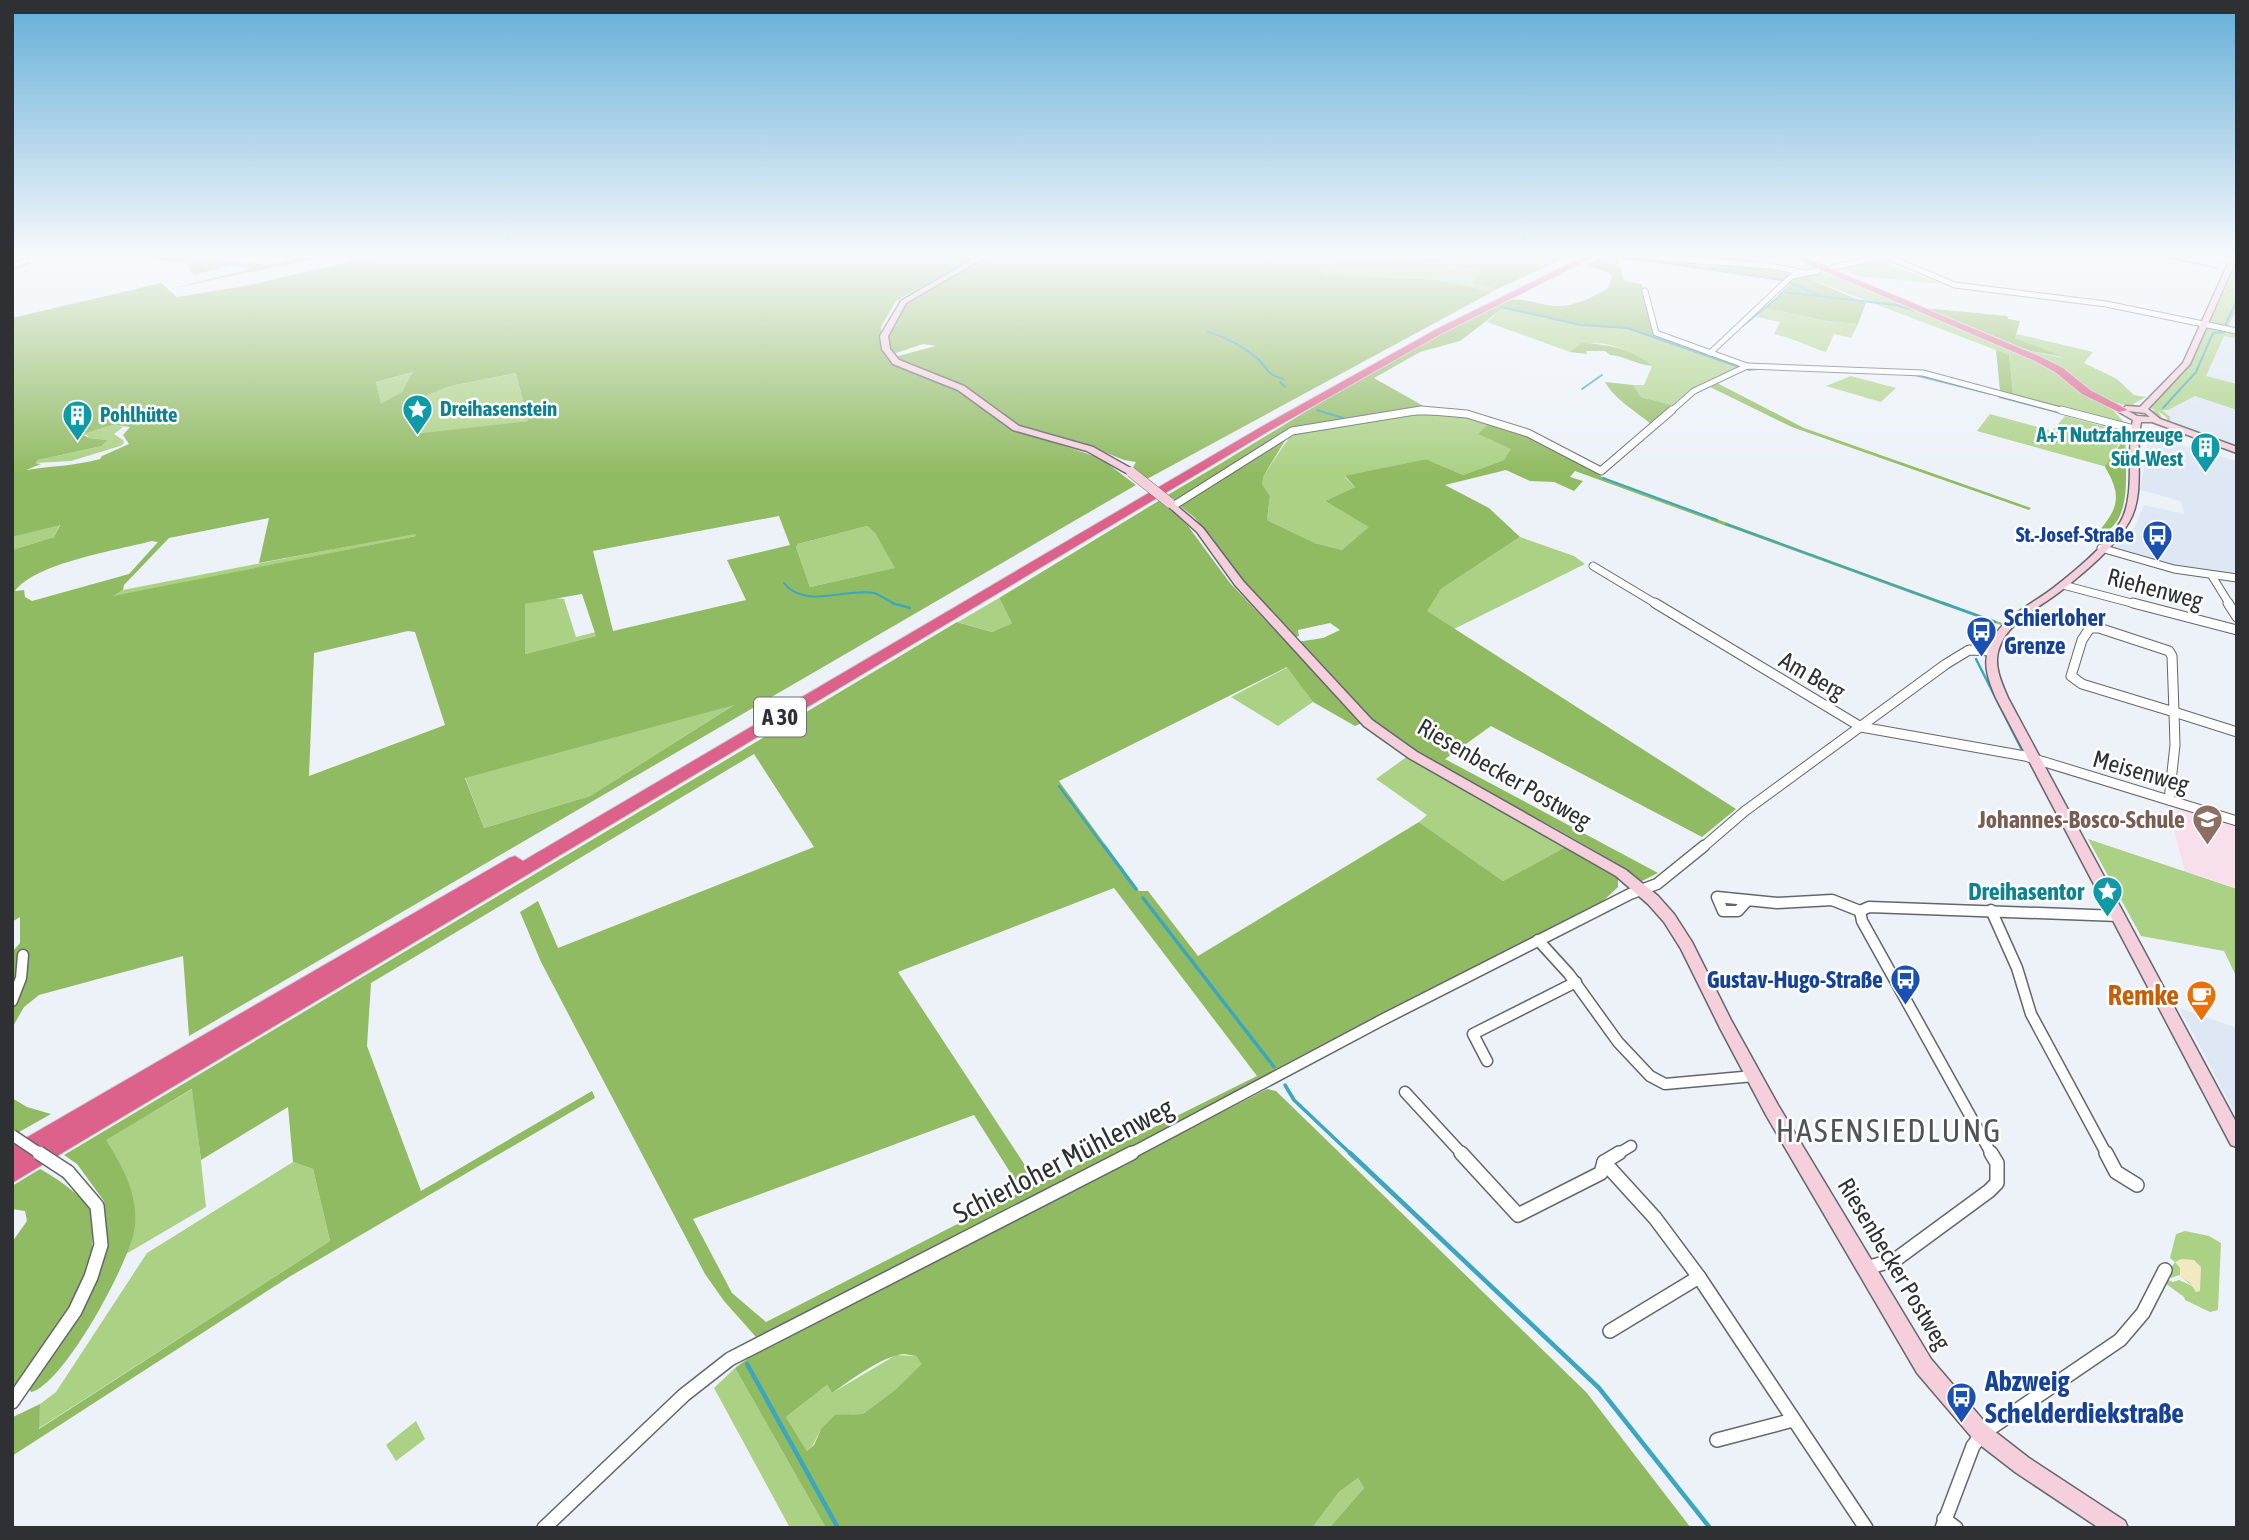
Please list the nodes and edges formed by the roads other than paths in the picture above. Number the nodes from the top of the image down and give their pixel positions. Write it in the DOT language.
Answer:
graph roads {
  1 [pos="888,329"];
  2 [pos="1430,329"];
  3 [pos="1442,329"];
  4 [pos="1655,329"];
  5 [pos="1736,329"];
  6 [pos="1965,329"];
  7 [pos="2203,329"];
  8 [pos="1710,354"];
  9 [pos="1748,366"];
  10 [pos="2133,409"];
  11 [pos="2137,419"];
  12 [pos="2154,420"];
  13 [pos="2134,429"];
  14 [pos="2237,450"];
  15 [pos="1171,505"];
  16 [pos="2101,548"];
  17 [pos="1592,566"];
  18 [pos="2212,576"];
  19 [pos="2237,578"];
  20 [pos="2063,585"];
  21 [pos="2237,617"];
  22 [pos="2237,630"];
  23 [pos="1993,651"];
  24 [pos="2172,712"];
  25 [pos="1861,727"];
  26 [pos="2237,732"];
  27 [pos="2035,760"];
  28 [pos="2169,800"];
  29 [pos="2237,821"];
  30 [pos="1642,890"];
  31 [pos="1747,901"];
  32 [pos="1991,910"];
  33 [pos="1860,911"];
  34 [pos="2119,916"];
  35 [pos="1538,940"];
  36 [pos="23,955"];
  37 [pos="1576,982"];
  38 [pos="12,1001"];
  39 [pos="1488,1062"];
  40 [pos="1754,1076"];
  41 [pos="1405,1092"];
  42 [pos="12,1135"];
  43 [pos="2237,1140"];
  44 [pos="1632,1146"];
  45 [pos="12,1157"];
  46 [pos="1604,1162"];
  47 [pos="12,1173"];
  48 [pos="2137,1185"];
  49 [pos="1865,1268"];
  50 [pos="2165,1270"];
  51 [pos="1699,1277"];
  52 [pos="1610,1331"];
  53 [pos="12,1402"];
  54 [pos="1793,1420"];
  55 [pos="1982,1434"];
  56 [pos="1717,1440"];
  57 [pos="1948,1525"];
  58 [pos="544,1528"];
  59 [pos="1866,1528"];
  60 [pos="2118,1528"];
  1 -- 15 [label="street, Riesenbecker Postweg, bridge"];
  2 -- 45 [label="highway, A 30"];
  3 -- 47 [label="highway, A 30"];
  4 -- 8 [label="street"];
  5 -- 8 [label="street"];
  6 -- 10 [label="highway"];
  7 -- 10 [label="street"];
  8 -- 9 [label="street"];
  9 -- 13 [label="street"];
  9 -- 15 [label="street"];
  10 -- 11 [label="street"];
  10 -- 12 [label="street"];
  11 -- 12 [label="street"];
  11 -- 13 [label="main road"];
  12 -- 14 [label="street"];
  13 -- 16 [label="main road"];
  15 -- 30 [label="street, Riesenbecker Postweg"];
  16 -- 18 [label="street"];
  16 -- 20 [label="street"];
  17 -- 25 [label="street, Am Berg"];
  18 -- 19 [label="street"];
  18 -- 21 [label="street"];
  20 -- 22 [label="street, Riehenweg"];
  20 -- 23 [label="street"];
  23 -- 25 [label="street"];
  23 -- 27 [label="street"];
  24 -- 24 [label="street"];
  24 -- 26 [label="street"];
  24 -- 28 [label="street"];
  25 -- 27 [label="street, Am Berg"];
  25 -- 30 [label="street"];
  27 -- 28 [label="street, Meisenweg"];
  27 -- 34 [label="street"];
  28 -- 29 [label="street, Meisenweg"];
  30 -- 35 [label="street, Schierloher Mühlenweg"];
  30 -- 40 [label="street, Riesenbecker Postweg"];
  31 -- 33 [label="street"];
  32 -- 33 [label="street"];
  32 -- 34 [label="street"];
  32 -- 48 [label="street"];
  33 -- 49 [label="street"];
  34 -- 43 [label="main road"];
  35 -- 37 [label="street"];
  35 -- 58 [label="street, Schierloher Mühlenweg"];
  36 -- 38 [label="street"];
  37 -- 39 [label="street"];
  37 -- 40 [label="street"];
  40 -- 49 [label="street, Riesenbecker Postweg"];
  41 -- 46 [label="street"];
  42 -- 53 [label="street, bridge"];
  44 -- 46 [label="street"];
  46 -- 51 [label="street"];
  49 -- 55 [label="street, Riesenbecker Postweg"];
  50 -- 55 [label="street"];
  51 -- 52 [label="street"];
  51 -- 54 [label="street"];
  54 -- 56 [label="street"];
  54 -- 59 [label="street"];
  55 -- 57 [label="street"];
  55 -- 60 [label="street, Riesenbecker Postweg"];
}
